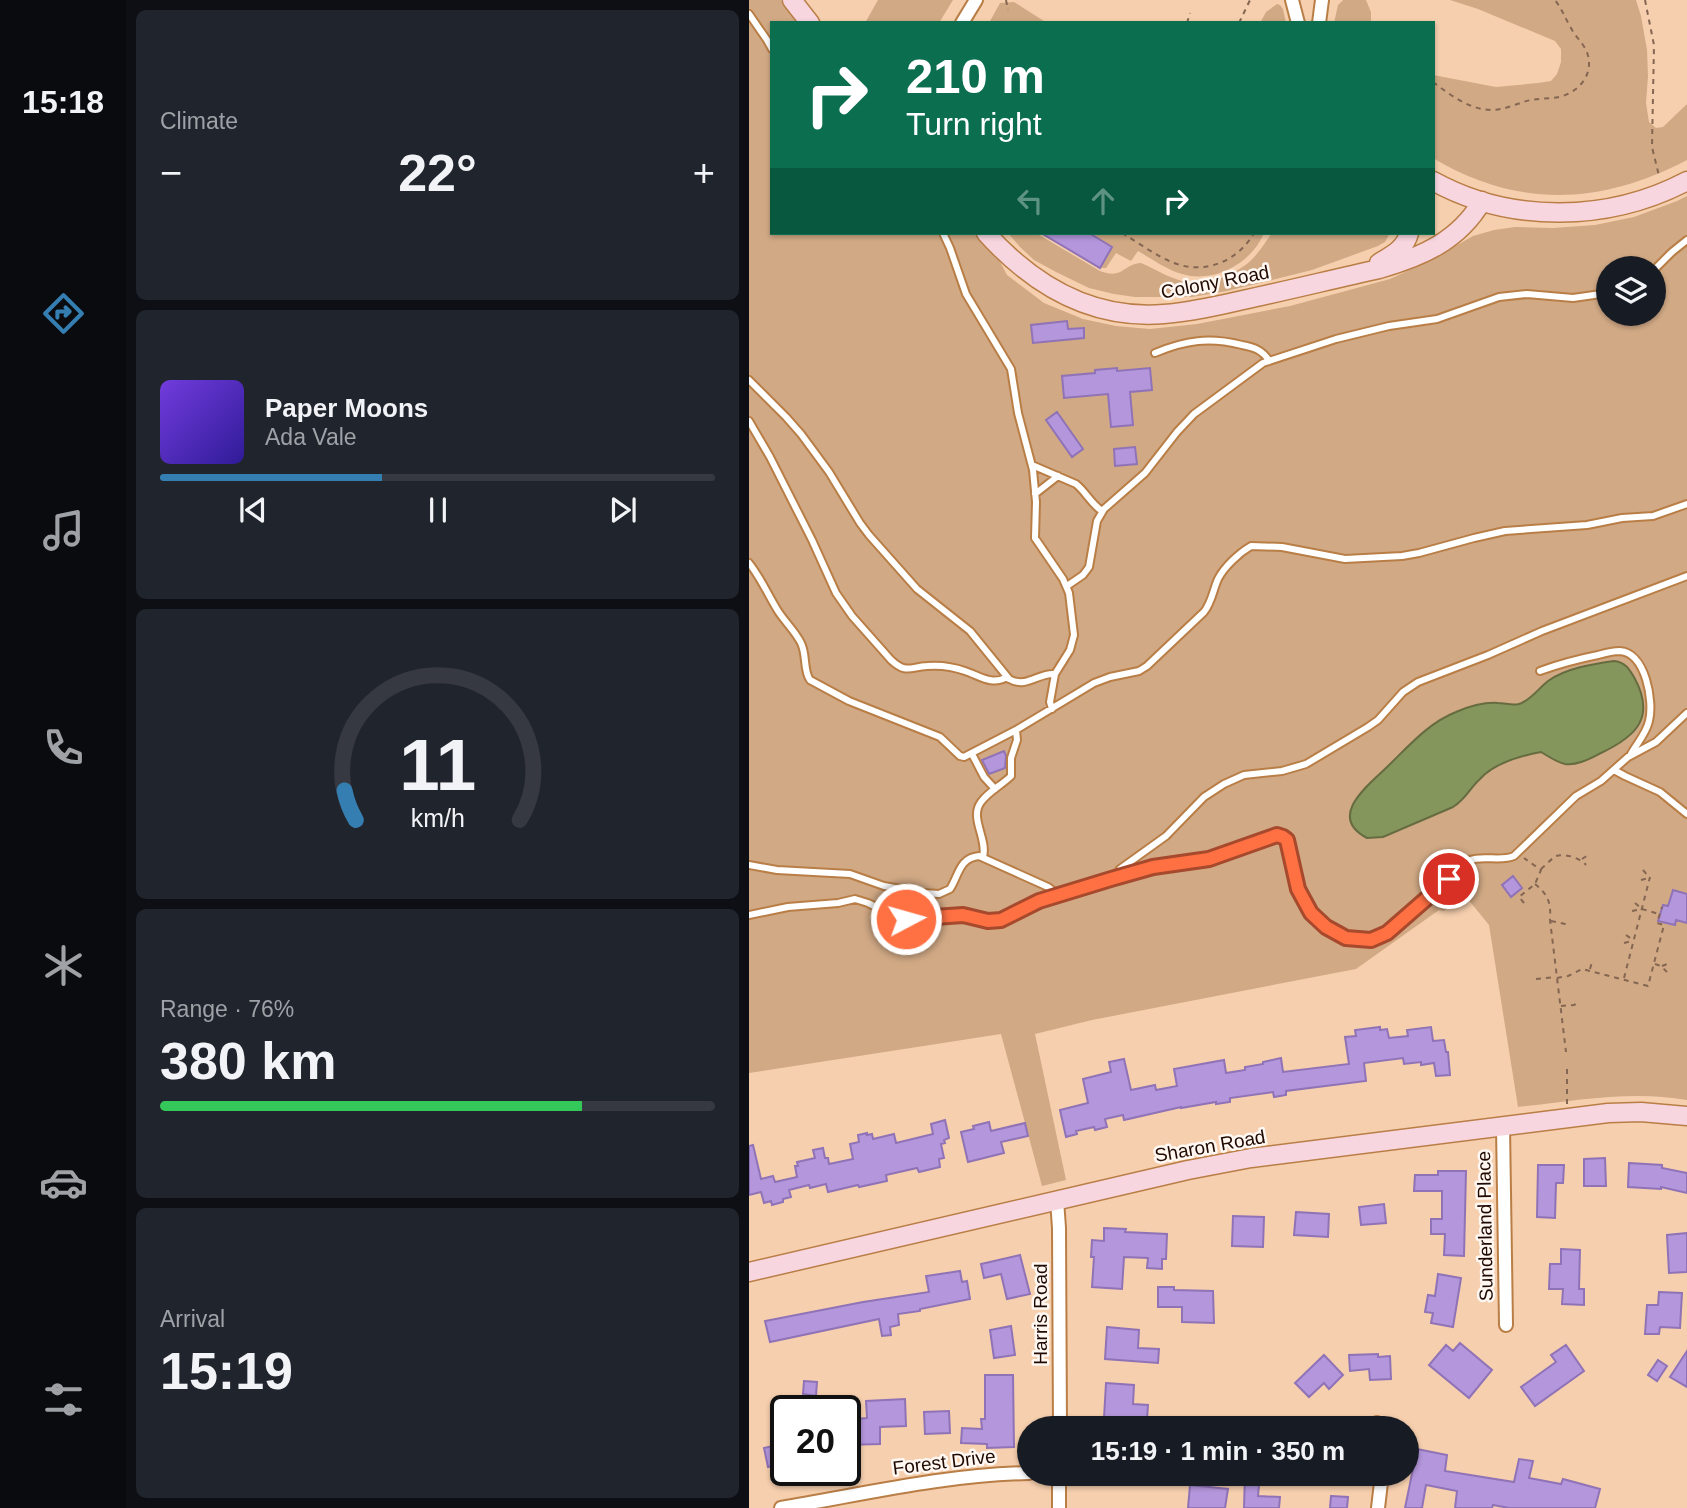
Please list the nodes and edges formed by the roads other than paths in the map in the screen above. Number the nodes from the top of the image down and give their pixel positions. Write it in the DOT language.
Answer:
graph roads {
  1 [pos="792,0"];
  2 [pos="976,0"];
  3 [pos="1292,0"];
  4 [pos="1322,0"];
  5 [pos="749,14"];
  6 [pos="808,21"];
  7 [pos="963,21"];
  8 [pos="1297,21"];
  9 [pos="1318,21"];
  10 [pos="770,45"];
  11 [pos="1687,181"];
  12 [pos="1435,182"];
  13 [pos="1482,201"];
  14 [pos="944,235"];
  15 [pos="988,235"];
  16 [pos="1408,235"];
  17 [pos="1687,240"];
  18 [pos="1666,258"];
  19 [pos="1350,275"];
  20 [pos="1596,295"];
  21 [pos="1155,353"];
  22 [pos="1269,361"];
  23 [pos="749,380"];
  24 [pos="749,421"];
  25 [pos="1032,465"];
  26 [pos="1058,477"];
  27 [pos="1035,494"];
  28 [pos="1687,504"];
  29 [pos="1102,511"];
  30 [pos="749,563"];
  31 [pos="1687,576"];
  32 [pos="1067,586"];
  33 [pos="1540,671"];
  34 [pos="1055,674"];
  35 [pos="1007,677"];
  36 [pos="1052,709"];
  37 [pos="1687,713"];
  38 [pos="1016,730"];
  39 [pos="972,754"];
  40 [pos="1631,755"];
  41 [pos="1614,770"];
  42 [pos="995,789"];
  43 [pos="1687,814"];
  44 [pos="983,857"];
  45 [pos="749,865"];
  46 [pos="1118,877"];
  47 [pos="1055,896"];
  48 [pos="749,915"];
  49 [pos="1687,1116"];
  50 [pos="1503,1126"];
  51 [pos="1057,1200"];
  52 [pos="749,1272"];
  53 [pos="1506,1325"];
  54 [pos="1060,1416"];
  55 [pos="1017,1473"];
  56 [pos="1059,1486"];
  57 [pos="1381,1486"];
  58 [pos="781,1508"];
  59 [pos="1059,1508"];
  60 [pos="1378,1508"];
  1 -- 6 [label="street"];
  2 -- 7 [label="street"];
  3 -- 8 [label="street"];
  4 -- 9 [label="street"];
  5 -- 10 [label="lane"];
  11 -- 13 [label="street"];
  12 -- 13 [label="street"];
  13 -- 19 [label="street, Colony Road"];
  14 -- 25 [label="lane"];
  15 -- 19 [label="street, Colony Road"];
  16 -- 19 [label="street, Colony Road"];
  17 -- 18 [label="lane"];
  20 -- 22 [label="lane"];
  21 -- 22 [label="lane"];
  22 -- 29 [label="lane"];
  23 -- 35 [label="lane"];
  24 -- 35 [label="lane"];
  25 -- 26 [label="lane"];
  25 -- 27 [label="lane"];
  26 -- 27 [label="lane"];
  26 -- 29 [label="lane"];
  27 -- 32 [label="lane"];
  28 -- 36 [label="lane"];
  29 -- 32 [label="lane"];
  30 -- 39 [label="lane"];
  31 -- 46 [label="lane"];
  32 -- 34 [label="lane"];
  33 -- 40 [label="lane"];
  34 -- 35 [label="lane"];
  34 -- 36 [label="lane"];
  36 -- 38 [label="lane"];
  37 -- 40 [label="lane"];
  38 -- 39 [label="lane"];
  38 -- 42 [label="lane"];
  39 -- 42 [label="lane"];
  40 -- 41 [label="lane"];
  41 -- 43 [label="lane"];
  41 -- 46 [label="lane"];
  42 -- 44 [label="lane"];
  44 -- 45 [label="lane"];
  44 -- 47 [label="lane"];
  46 -- 47 [label="lane"];
  47 -- 48 [label="lane"];
  49 -- 50 [label="street, Sharon Road"];
  50 -- 51 [label="street, Sharon Road"];
  50 -- 53 [label="street, Sunderland Place"];
  51 -- 52 [label="street, Sharon Road"];
  51 -- 54 [label="street, Harris Road"];
  55 -- 58 [label="street, Forest Drive"];
  56 -- 59 [label="street"];
  57 -- 60 [label="street"];
}
